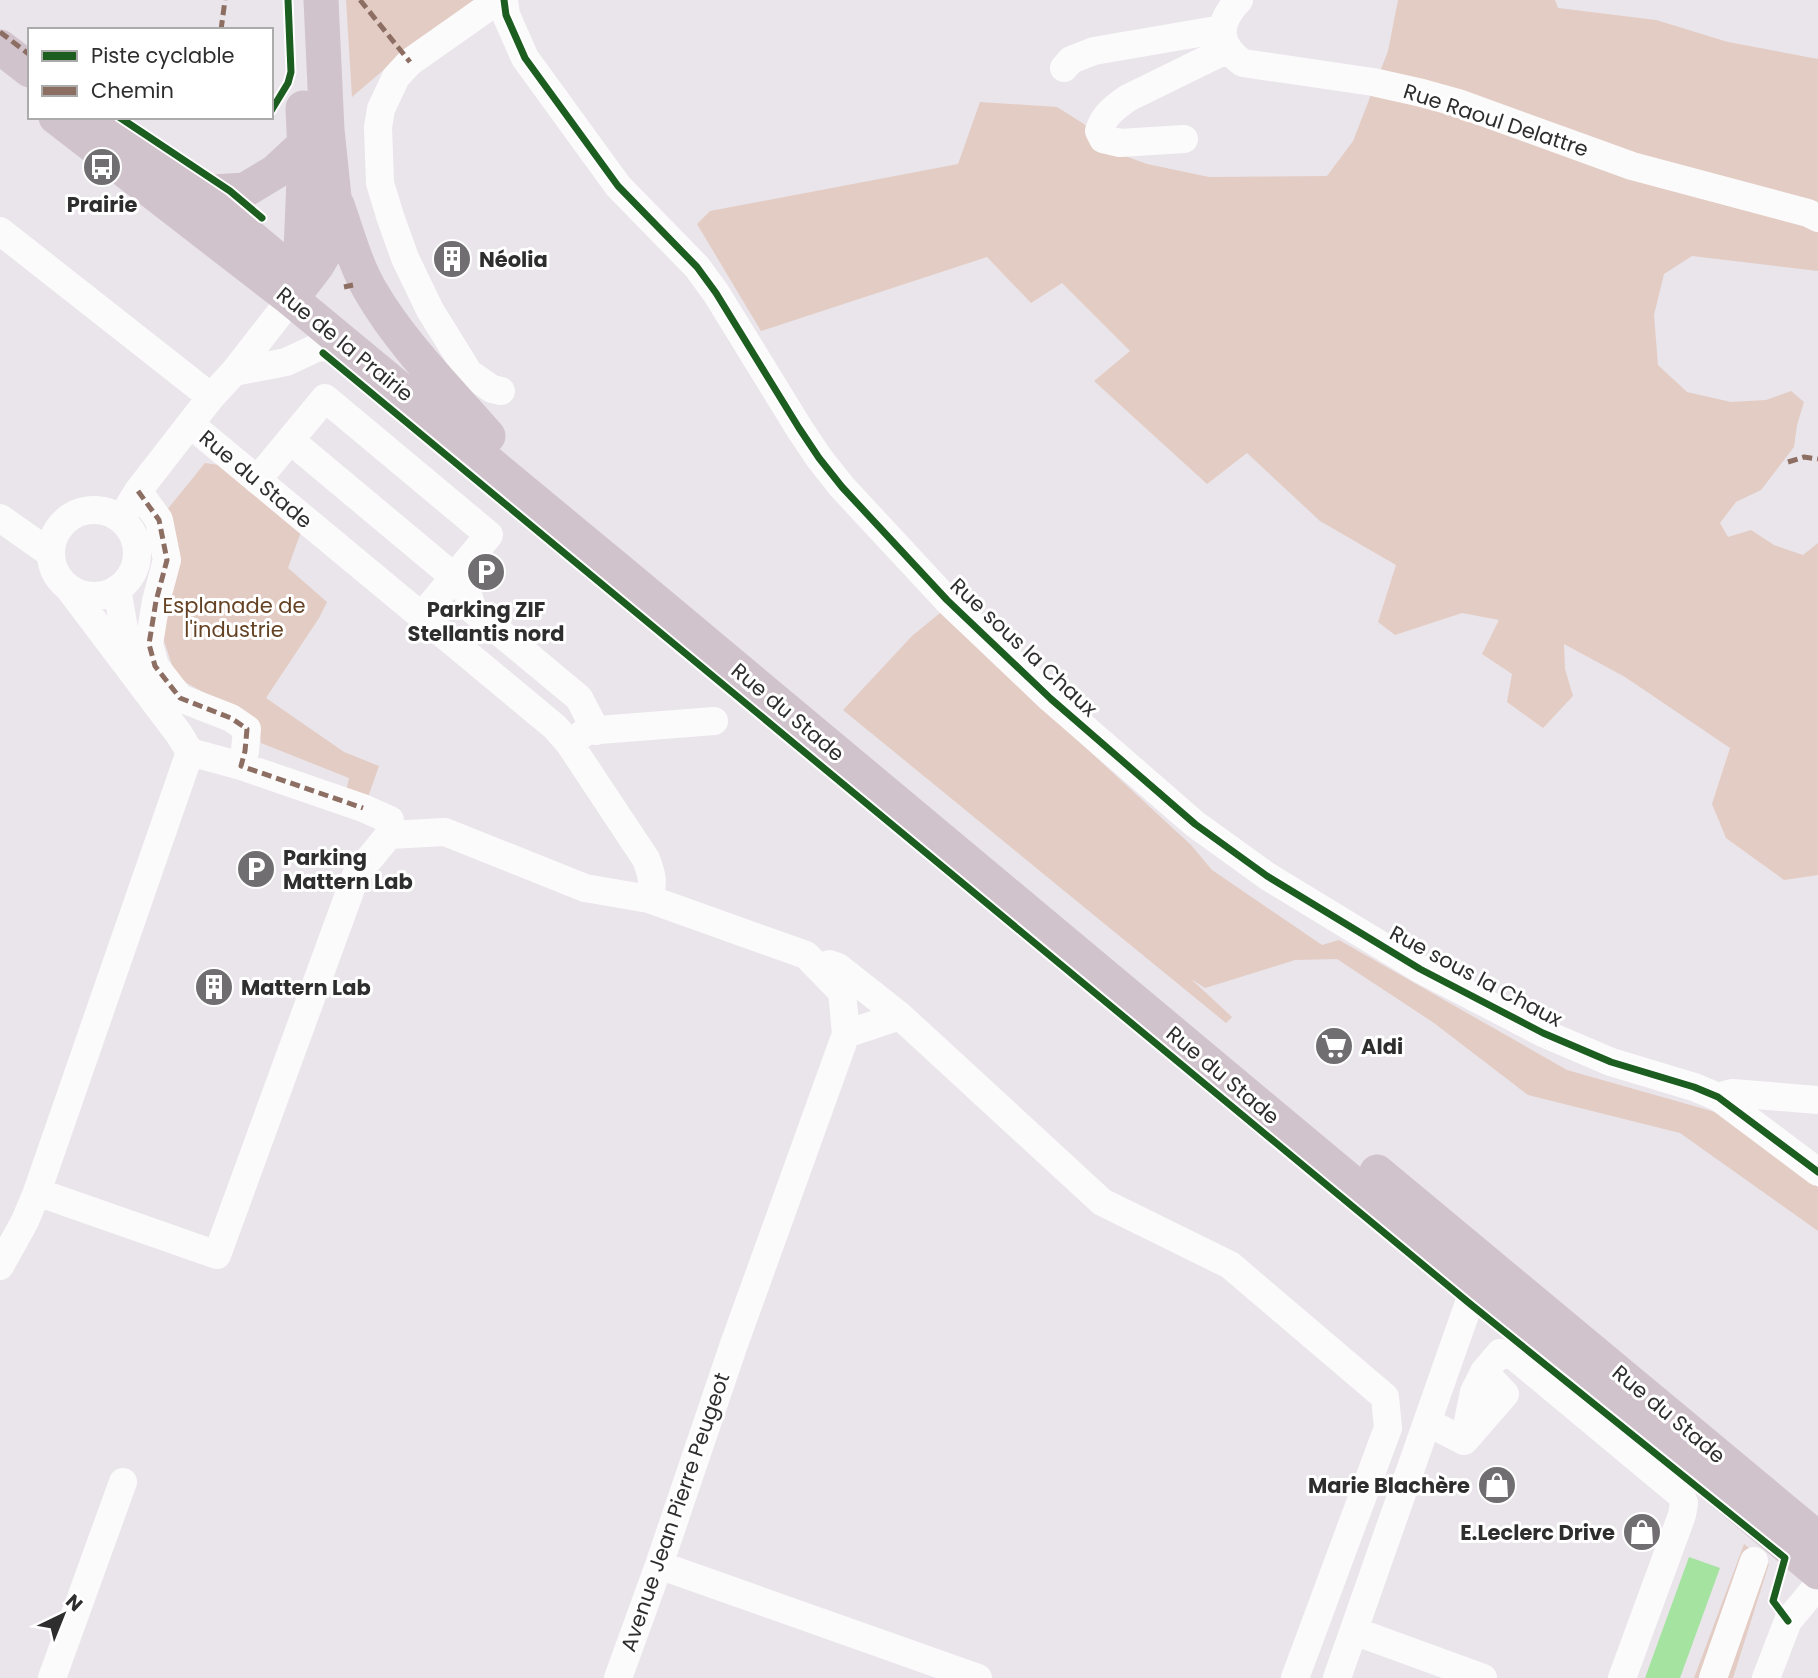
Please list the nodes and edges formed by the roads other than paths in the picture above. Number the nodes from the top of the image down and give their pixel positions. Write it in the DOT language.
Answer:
graph roads {
  1 [pos="300,0"];
  2 [pos="321,0"];
  3 [pos="1239,0"];
  4 [pos="504,1"];
  5 [pos="1225,39"];
  6 [pos="0,47"];
  7 [pos="28,68"];
  8 [pos="1064,68"];
  9 [pos="0,75"];
  10 [pos="28,96"];
  11 [pos="60,119"];
  12 [pos="97,119"];
  13 [pos="1184,139"];
  14 [pos="304,145"];
  15 [pos="198,193"];
  16 [pos="334,198"];
  17 [pos="1818,218"];
  18 [pos="0,231"];
  19 [pos="297,290"];
  20 [pos="345,345"];
  21 [pos="234,372"];
  22 [pos="501,391"];
  23 [pos="211,397"];
  24 [pos="190,424"];
  25 [pos="488,436"];
  26 [pos="289,440"];
  27 [pos="257,480"];
  28 [pos="138,491"];
  29 [pos="0,518"];
  30 [pos="121,519"];
  31 [pos="50,553"];
  32 [pos="637,572"];
  33 [pos="457,574"];
  34 [pos="68,587"];
  35 [pos="117,589"];
  36 [pos="422,616"];
  37 [pos="131,671"];
  38 [pos="713,721"];
  39 [pos="596,731"];
  40 [pos="569,743"];
  41 [pos="190,752"];
  42 [pos="241,766"];
  43 [pos="389,835"];
  44 [pos="649,899"];
  45 [pos="806,955"];
  46 [pos="900,1016"];
  47 [pos="846,1034"];
  48 [pos="1718,1097"];
  49 [pos="1818,1100"];
  50 [pos="1818,1172"];
  51 [pos="37,1192"];
  52 [pos="0,1266"];
  53 [pos="1475,1286"];
  54 [pos="1427,1422"];
  55 [pos="123,1482"];
  56 [pos="1818,1549"];
  57 [pos="1754,1561"];
  58 [pos="659,1565"];
  59 [pos="1818,1585"];
  60 [pos="1354,1631"];
  61 [pos="968,1676"];
  62 [pos="52,1678"];
  63 [pos="618,1678"];
  64 [pos="1295,1678"];
  65 [pos="1337,1678"];
  66 [pos="1483,1678"];
  67 [pos="1622,1678"];
  68 [pos="1713,1678"];
  69 [pos="1766,1678"];
  1 -- 14 [label="main road"];
  2 -- 16 [label="main road"];
  3 -- 5 [label="street"];
  4 -- 22 [label="street"];
  4 -- 48 [label="street, Rue sous la Chaux"];
  5 -- 8 [label="street"];
  5 -- 13 [label="street"];
  5 -- 17 [label="street, Rue Raoul Delattre"];
  6 -- 7 [label="main road"];
  9 -- 10 [label="main road"];
  11 -- 19 [label="main road, Rue de la Prairie"];
  12 -- 15 [label="main road, Rue de la Prairie"];
  14 -- 15 [label="main road"];
  14 -- 19 [label="main road"];
  15 -- 19 [label="main road, Rue de la Prairie"];
  16 -- 19 [label="main road"];
  16 -- 25 [label="main road"];
  18 -- 23 [label="street, Rue du Stade"];
  19 -- 20 [label="main road, Rue de la Prairie"];
  19 -- 21 [label="street"];
  19 -- 25 [label="main road, Rue de la Prairie"];
  20 -- 21 [label="street"];
  20 -- 32 [label="main road, Rue de la Prairie"];
  21 -- 23 [label="street"];
  23 -- 24 [label="street"];
  24 -- 27 [label="street, Rue du Stade"];
  24 -- 28 [label="street"];
  25 -- 32 [label="main road, Rue de la Prairie"];
  26 -- 27 [label="street"];
  26 -- 33 [label="street"];
  26 -- 33 [label="street"];
  27 -- 36 [label="street, Rue du Stade"];
  28 -- 30 [label="street"];
  28 -- 42 [label="street"];
  29 -- 31 [label="street"];
  30 -- 31 [label="street"];
  30 -- 35 [label="street"];
  31 -- 34 [label="street"];
  32 -- 53 [label="main road, Rue du Stade"];
  32 -- 56 [label="main road, Rue du Stade"];
  33 -- 36 [label="street"];
  33 -- 39 [label="street"];
  34 -- 35 [label="street"];
  34 -- 37 [label="street"];
  35 -- 37 [label="street"];
  36 -- 40 [label="street, Rue du Stade"];
  37 -- 41 [label="street"];
  38 -- 39 [label="street"];
  39 -- 40 [label="street"];
  40 -- 44 [label="street, Rue du Stade"];
  41 -- 42 [label="street"];
  41 -- 51 [label="street"];
  42 -- 43 [label="street"];
  43 -- 44 [label="street"];
  43 -- 51 [label="street"];
  44 -- 45 [label="street"];
  45 -- 46 [label="street"];
  45 -- 47 [label="street"];
  46 -- 47 [label="street"];
  46 -- 64 [label="street"];
  47 -- 58 [label="street, Avenue Jean Pierre Peugeot"];
  48 -- 49 [label="street, Rue sous la Chaux"];
  48 -- 50 [label="street"];
  51 -- 52 [label="street"];
  53 -- 54 [label="street"];
  53 -- 56 [label="main road, Rue du Stade"];
  54 -- 60 [label="street"];
  54 -- 67 [label="street"];
  55 -- 62 [label="street"];
  57 -- 68 [label="street"];
  58 -- 61 [label="street"];
  58 -- 63 [label="street, Avenue Jean Pierre Peugeot"];
  59 -- 69 [label="street"];
  60 -- 65 [label="street"];
  60 -- 66 [label="street"];
}
